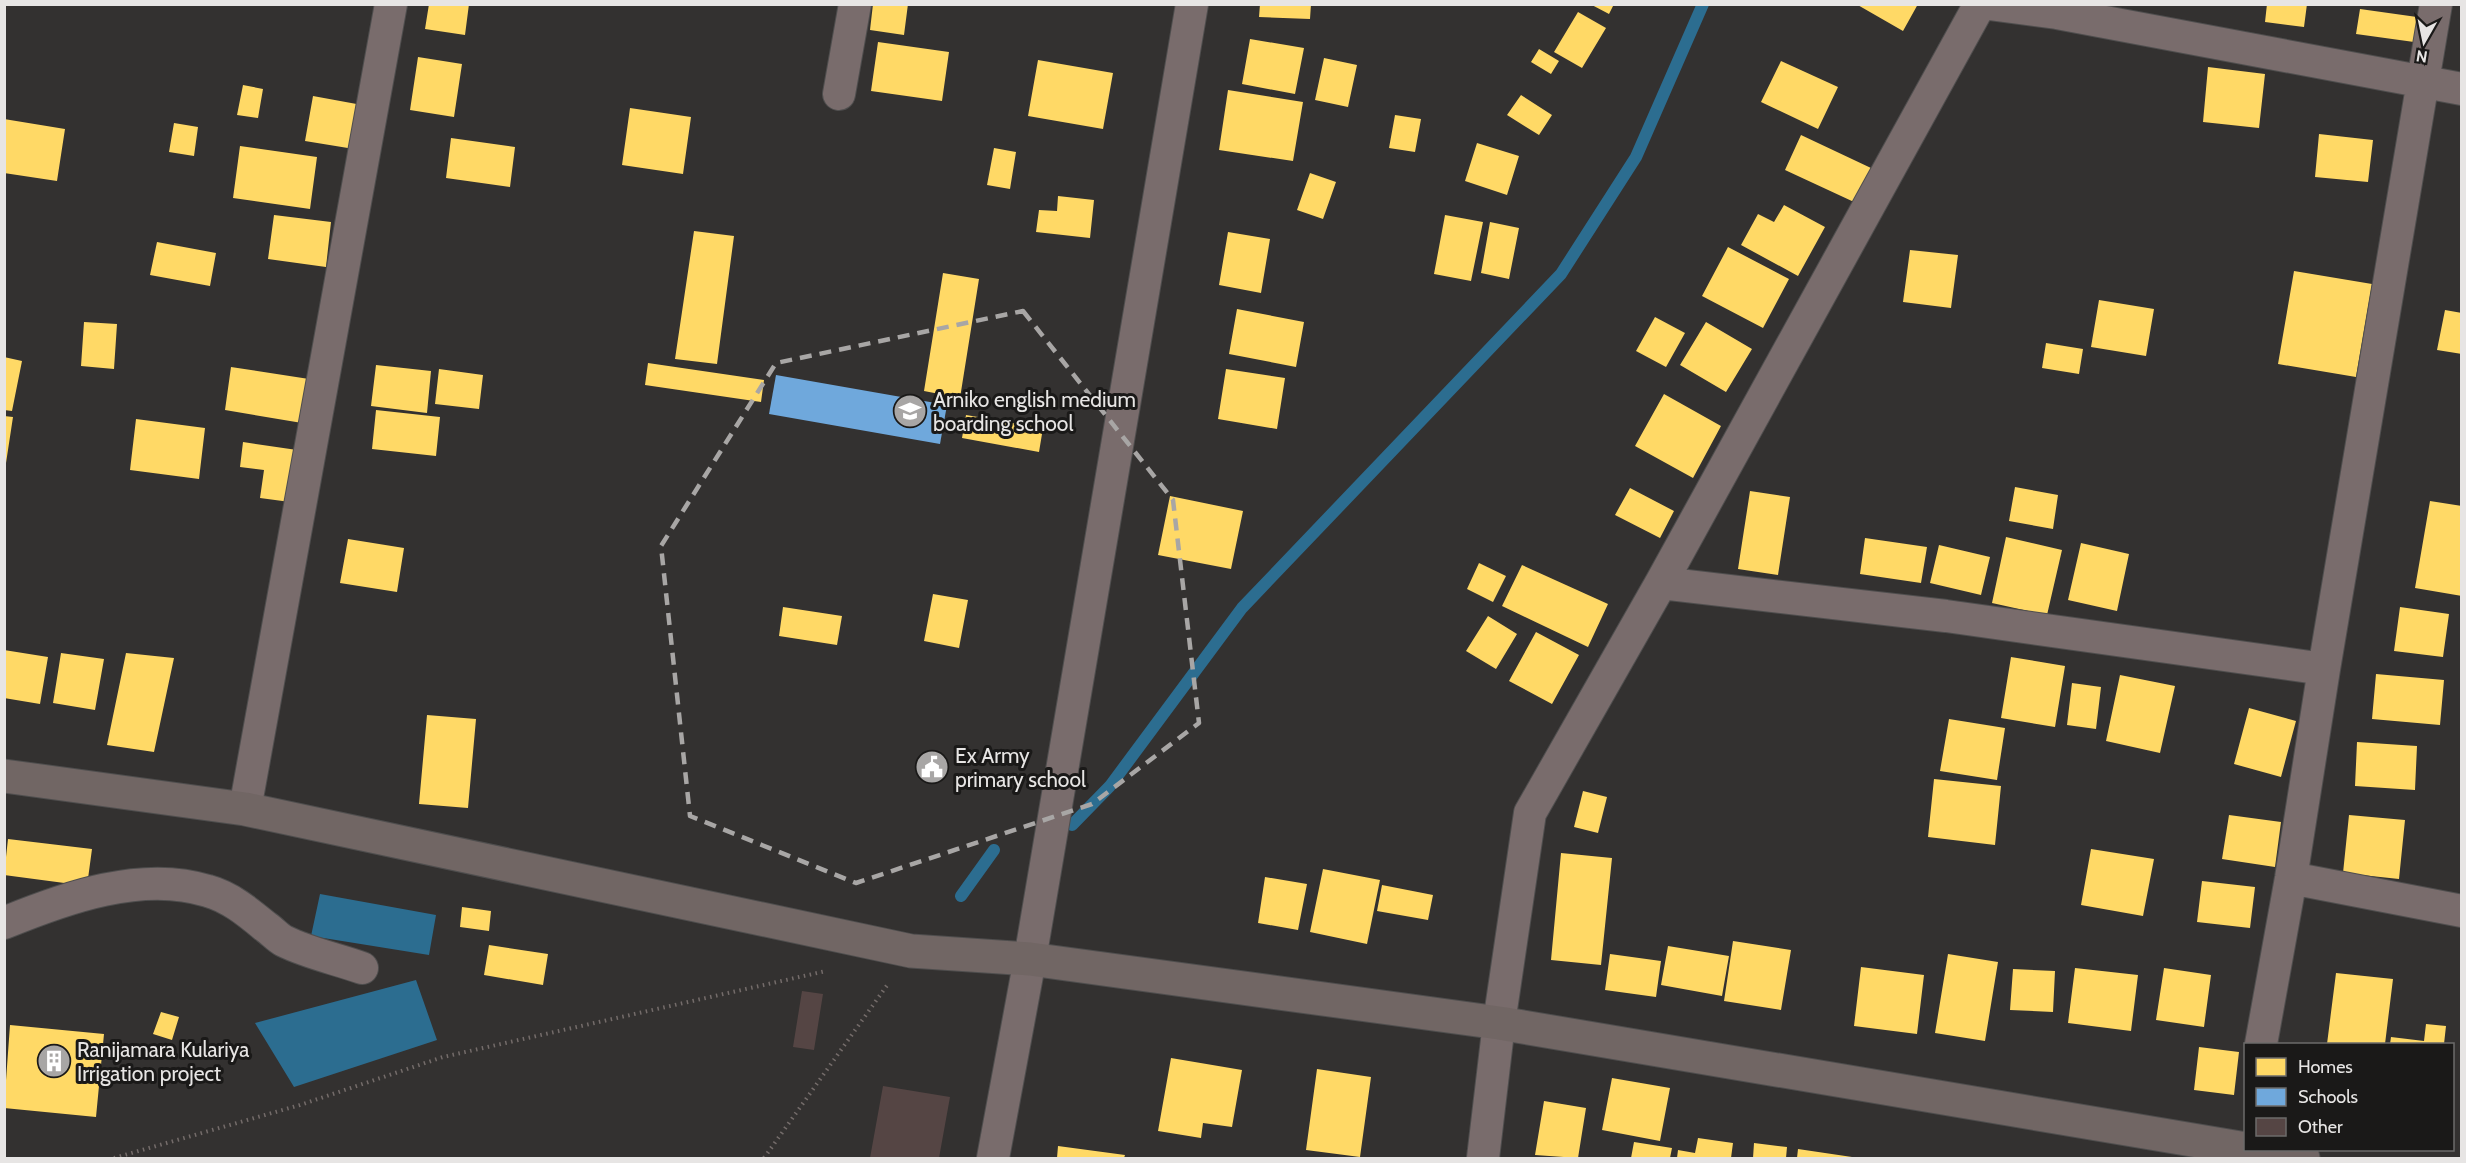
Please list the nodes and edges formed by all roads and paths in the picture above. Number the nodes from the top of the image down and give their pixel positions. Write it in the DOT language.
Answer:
graph roads {
  1 [pos="391,4"];
  2 [pos="855,4"];
  3 [pos="1192,4"];
  4 [pos="1980,4"];
  5 [pos="1989,4"];
  6 [pos="2436,4"];
  7 [pos="2058,9"];
  8 [pos="2423,82"];
  9 [pos="2462,88"];
  10 [pos="839,94"];
  11 [pos="1661,583"];
  12 [pos="2324,669"];
  13 [pos="4,776"];
  14 [pos="245,809"];
  15 [pos="2291,878"];
  16 [pos="2462,911"];
  17 [pos="4,923"];
  18 [pos="911,951"];
  19 [pos="1030,959"];
  20 [pos="362,968"];
  21 [pos="831,969"];
  22 [pos="1499,1023"];
  23 [pos="2261,1043"];
  24 [pos="2244,1145"];
  25 [pos="2272,1151"];
  26 [pos="114,1158"];
  27 [pos="764,1158"];
  28 [pos="993,1158"];
  29 [pos="1484,1158"];
  30 [pos="2303,1158"];
  1 -- 14 [label="street"];
  2 -- 10 [label="street"];
  3 -- 19 [label="street"];
  4 -- 11 [label="street"];
  5 -- 7 [label="street"];
  6 -- 8 [label="street"];
  7 -- 8 [label="street"];
  8 -- 9 [label="street"];
  8 -- 12 [label="street"];
  11 -- 12 [label="street"];
  11 -- 22 [label="street"];
  12 -- 15 [label="street"];
  13 -- 14 [label="street"];
  14 -- 18 [label="street"];
  15 -- 16 [label="street"];
  15 -- 23 [label="street"];
  17 -- 20 [label="street"];
  18 -- 19 [label="street"];
  18 -- 27 [label="path"];
  19 -- 22 [label="street"];
  19 -- 28 [label="street"];
  21 -- 26 [label="path"];
  22 -- 24 [label="street"];
  22 -- 29 [label="street"];
  25 -- 30 [label="street"];
}
